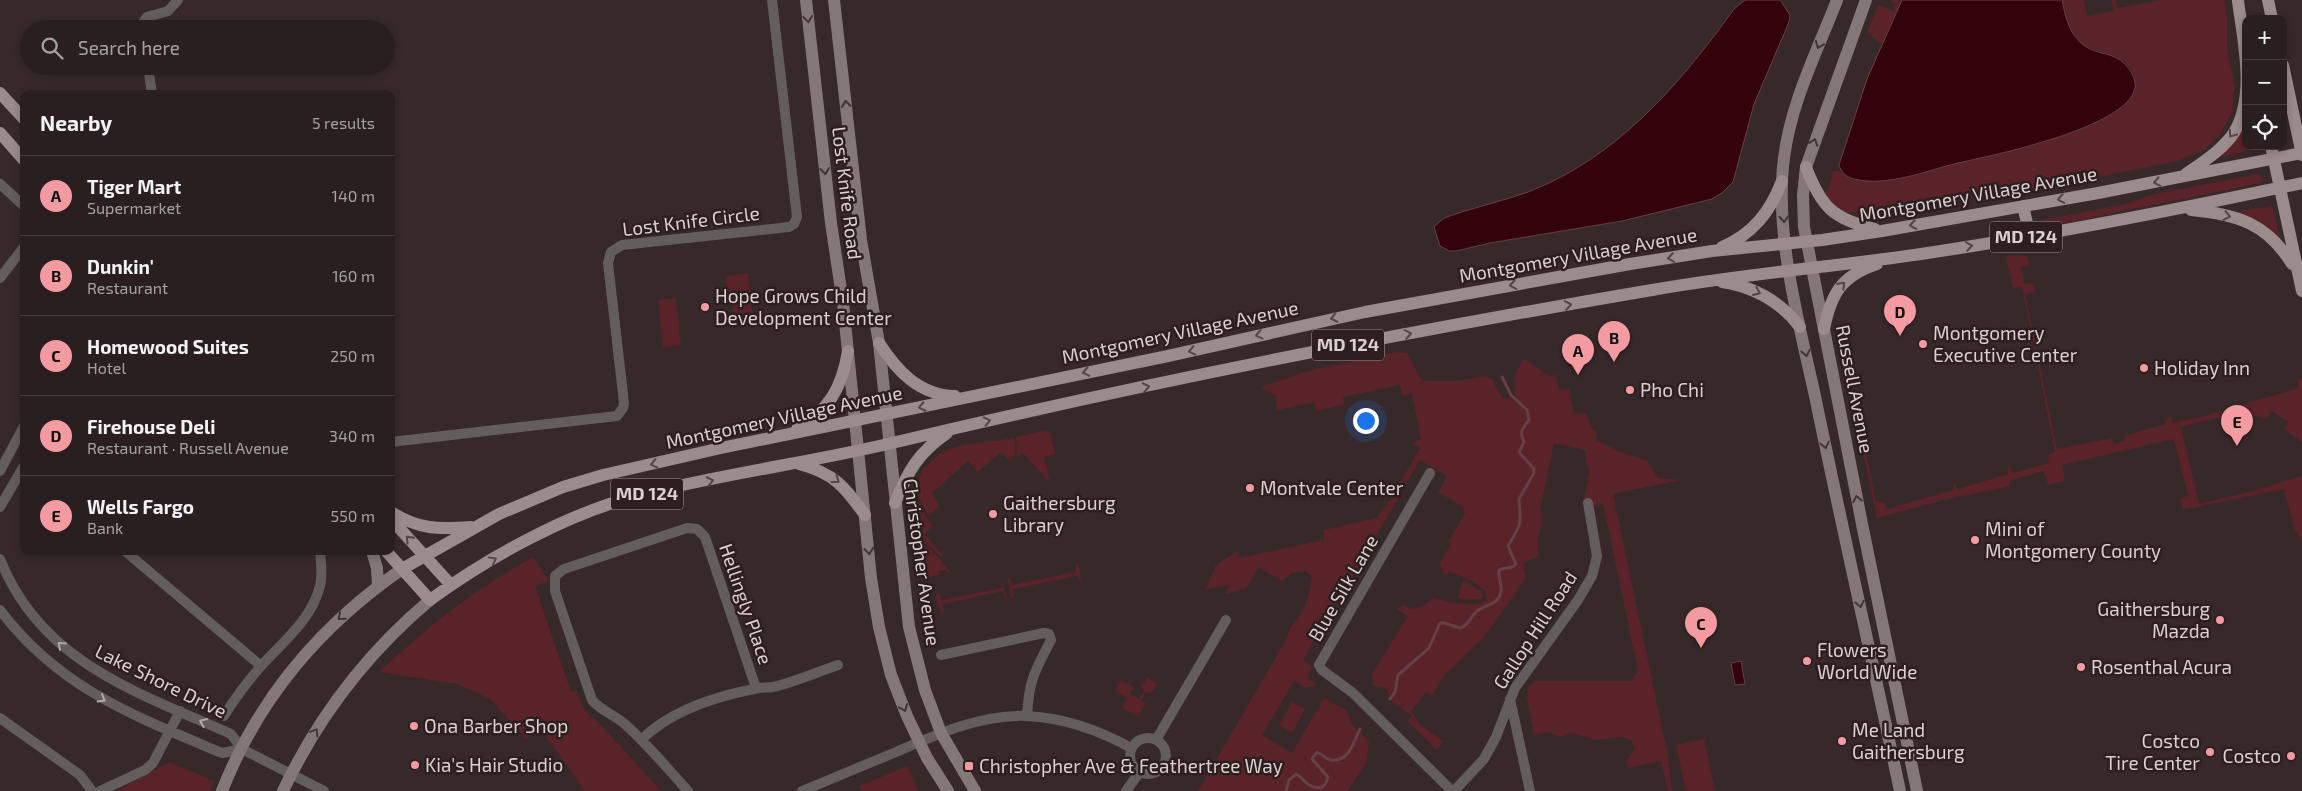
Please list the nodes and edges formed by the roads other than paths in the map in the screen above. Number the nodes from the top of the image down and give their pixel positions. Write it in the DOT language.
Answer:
graph roads {
  1 [pos="178,0"];
  2 [pos="772,0"];
  3 [pos="806,0"];
  4 [pos="834,0"];
  5 [pos="1837,0"];
  6 [pos="1866,0"];
  7 [pos="2238,0"];
  8 [pos="2268,0"];
  9 [pos="2271,15"];
  10 [pos="2242,17"];
  11 [pos="145,20"];
  12 [pos="149,75"];
  13 [pos="2287,76"];
  14 [pos="2287,84"];
  15 [pos="151,90"];
  16 [pos="0,93"];
  17 [pos="2302,103"];
  18 [pos="20,115"];
  19 [pos="0,133"];
  20 [pos="2272,152"];
  21 [pos="2302,154"];
  22 [pos="20,156"];
  23 [pos="1806,167"];
  24 [pos="2182,177"];
  25 [pos="1782,181"];
  26 [pos="2302,183"];
  27 [pos="0,184"];
  28 [pos="2280,188"];
  29 [pos="20,202"];
  30 [pos="2023,206"];
  31 [pos="2179,209"];
  32 [pos="1882,230"];
  33 [pos="2030,236"];
  34 [pos="1807,241"];
  35 [pos="1786,243"];
  36 [pos="20,252"];
  37 [pos="1712,252"];
  38 [pos="1896,257"];
  39 [pos="1813,268"];
  40 [pos="1790,271"];
  41 [pos="2297,272"];
  42 [pos="0,278"];
  43 [pos="1710,280"];
  44 [pos="2302,292"];
  45 [pos="1800,327"];
  46 [pos="1824,329"];
  47 [pos="879,343"];
  48 [pos="848,351"];
  49 [pos="970,396"];
  50 [pos="886,414"];
  51 [pos="856,421"];
  52 [pos="955,428"];
  53 [pos="20,434"];
  54 [pos="787,434"];
  55 [pos="395,442"];
  56 [pos="888,444"];
  57 [pos="860,450"];
  58 [pos="794,463"];
  59 [pos="0,471"];
  60 [pos="20,473"];
  61 [pos="1430,473"];
  62 [pos="895,503"];
  63 [pos="1588,503"];
  64 [pos="0,507"];
  65 [pos="395,515"];
  66 [pos="865,515"];
  67 [pos="395,523"];
  68 [pos="476,527"];
  69 [pos="130,555"];
  70 [pos="320,555"];
  71 [pos="373,555"];
  72 [pos="390,555"];
  73 [pos="424,555"];
  74 [pos="0,559"];
  75 [pos="402,569"];
  76 [pos="451,585"];
  77 [pos="378,586"];
  78 [pos="430,600"];
  79 [pos="0,610"];
  80 [pos="1226,620"];
  81 [pos="941,655"];
  82 [pos="838,665"];
  83 [pos="261,666"];
  84 [pos="756,688"];
  85 [pos="1510,698"];
  86 [pos="180,711"];
  87 [pos="224,716"];
  88 [pos="1027,716"];
  89 [pos="0,718"];
  90 [pos="171,731"];
  91 [pos="941,733"];
  92 [pos="641,740"];
  93 [pos="1156,740"];
  94 [pos="919,742"];
  95 [pos="1131,748"];
  96 [pos="242,749"];
  97 [pos="1139,773"];
  98 [pos="291,774"];
  99 [pos="822,787"];
  100 [pos="92,791"];
  101 [pos="100,791"];
  102 [pos="222,791"];
  103 [pos="284,791"];
  104 [pos="324,791"];
  105 [pos="688,791"];
  106 [pos="802,791"];
  107 [pos="948,791"];
  108 [pos="975,791"];
  109 [pos="1126,791"];
  110 [pos="1453,791"];
  111 [pos="1530,791"];
  112 [pos="1900,791"];
  113 [pos="1918,791"];
  1 -- 11 [label="street"];
  2 -- 55 [label="street, Lost Knife Circle"];
  3 -- 48 [label="street, Lost Knife Road, one-way"];
  47 -- 4 [label="street, Lost Knife Road, one-way"];
  5 -- 25 [label="street, one-way"];
  23 -- 6 [label="street, Russell Avenue, one-way"];
  7 -- 10 [label="main road"];
  7 -- 24 [label="main road, one-way"];
  8 -- 9 [label="main road"];
  12 -- 15 [label="street"];
  13 -- 17 [label="main road"];
  14 -- 21 [label="main road"];
  16 -- 18 [label="main road"];
  19 -- 22 [label="main road"];
  20 -- 21 [label="main road, MD 124"];
  20 -- 24 [label="main road, Montgomery Village Avenue / MD 124"];
  20 -- 28 [label="main road"];
  23 -- 32 [label="main road"];
  23 -- 34 [label="street, Russell Avenue"];
  24 -- 30 [label="main road, Montgomery Village Avenue / MD 124, one-way"];
  25 -- 35 [label="street, one-way"];
  25 -- 37 [label="main road"];
  26 -- 28 [label="main road, MD 124"];
  27 -- 29 [label="street"];
  28 -- 31 [label="main road, MD 124"];
  28 -- 41 [label="main road"];
  30 -- 32 [label="main road, Montgomery Village Avenue / MD 124, one-way"];
  30 -- 33 [label="main road"];
  31 -- 33 [label="main road, MD 124"];
  31 -- 41 [label="main road, one-way"];
  32 -- 34 [label="main road, Montgomery Village Avenue / MD 124"];
  38 -- 33 [label="main road, MD 124, one-way"];
  34 -- 35 [label="main road, Montgomery Village Avenue / MD 124"];
  34 -- 39 [label="street, Russell Avenue"];
  35 -- 37 [label="main road, Montgomery Village Avenue / MD 124"];
  35 -- 40 [label="street"];
  36 -- 42 [label="street"];
  37 -- 49 [label="main road, Montgomery Village Avenue / MD 124, one-way"];
  38 -- 39 [label="main road, MD 124"];
  46 -- 38 [label="main road, one-way"];
  39 -- 40 [label="main road, MD 124"];
  39 -- 46 [label="street, Russell Avenue"];
  40 -- 43 [label="main road, MD 124"];
  40 -- 45 [label="street"];
  41 -- 44 [label="main road"];
  43 -- 45 [label="main road, one-way"];
  52 -- 43 [label="main road, MD 124, one-way"];
  45 -- 112 [label="street, one-way"];
  113 -- 46 [label="street, Russell Avenue, one-way"];
  47 -- 49 [label="main road"];
  47 -- 50 [label="street, Lost Knife Road"];
  48 -- 51 [label="street, Lost Knife Road"];
  48 -- 54 [label="main road"];
  49 -- 50 [label="main road, Montgomery Village Avenue / MD 124, one-way"];
  50 -- 51 [label="main road, Montgomery Village Avenue / MD 124"];
  50 -- 56 [label="street, Lost Knife Road"];
  51 -- 54 [label="main road, Montgomery Village Avenue / MD 124"];
  51 -- 57 [label="street, Lost Knife Road"];
  52 -- 56 [label="main road, MD 124"];
  52 -- 62 [label="main road"];
  53 -- 59 [label="street"];
  54 -- 68 [label="main road, Montgomery Village Avenue / MD 124, one-way"];
  56 -- 57 [label="main road, MD 124"];
  56 -- 62 [label="street, Christopher Avenue"];
  57 -- 58 [label="main road, MD 124"];
  57 -- 66 [label="street"];
  58 -- 66 [label="main road, one-way"];
  76 -- 58 [label="main road, MD 124, one-way"];
  60 -- 64 [label="street"];
  61 -- 110 [label="street, Blue Silk Lane"];
  62 -- 91 [label="street, Christopher Avenue"];
  63 -- 85 [label="street, Gallop Hill Road"];
  65 -- 68 [label="main road, MD 124"];
  66 -- 94 [label="street, one-way"];
  73 -- 67 [label="main road, one-way"];
  68 -- 73 [label="main road, Montgomery Village Avenue"];
  69 -- 83 [label="street"];
  70 -- 83 [label="street"];
  71 -- 77 [label="street"];
  72 -- 75 [label="main road"];
  73 -- 75 [label="main road, Montgomery Village Avenue"];
  73 -- 76 [label="main road"];
  86 -- 74 [label="street, Lake Shore Drive, one-way"];
  75 -- 77 [label="street, Montgomery Village Avenue"];
  75 -- 78 [label="main road"];
  76 -- 78 [label="main road, MD 124"];
  77 -- 96 [label="street, Montgomery Village Avenue, one-way"];
  98 -- 78 [label="street, one-way"];
  79 -- 90 [label="street, Lake Shore Drive, one-way"];
  80 -- 93 [label="street"];
  81 -- 88 [label="street"];
  82 -- 84 [label="street"];
  83 -- 87 [label="street"];
  84 -- 92 [label="street"];
  84 -- 92 [label="street, Hellingly Place"];
  85 -- 110 [label="street, Gallop Hill Road"];
  85 -- 111 [label="street"];
  86 -- 90 [label="street"];
  96 -- 86 [label="street, Lake Shore Drive, one-way"];
  88 -- 91 [label="street"];
  88 -- 95 [label="street"];
  89 -- 100 [label="street"];
  90 -- 96 [label="street, Lake Shore Drive"];
  90 -- 101 [label="street"];
  91 -- 94 [label="street"];
  91 -- 108 [label="street, Christopher Avenue"];
  92 -- 105 [label="street, Hellingly Place"];
  93 -- 95 [label="street"];
  93 -- 97 [label="street"];
  94 -- 99 [label="street"];
  94 -- 107 [label="street"];
  95 -- 97 [label="street"];
  96 -- 98 [label="street"];
  96 -- 102 [label="street, Montgomery Village Avenue"];
  97 -- 109 [label="street"];
  98 -- 103 [label="street"];
  98 -- 104 [label="street"];
  99 -- 106 [label="street"];
}
